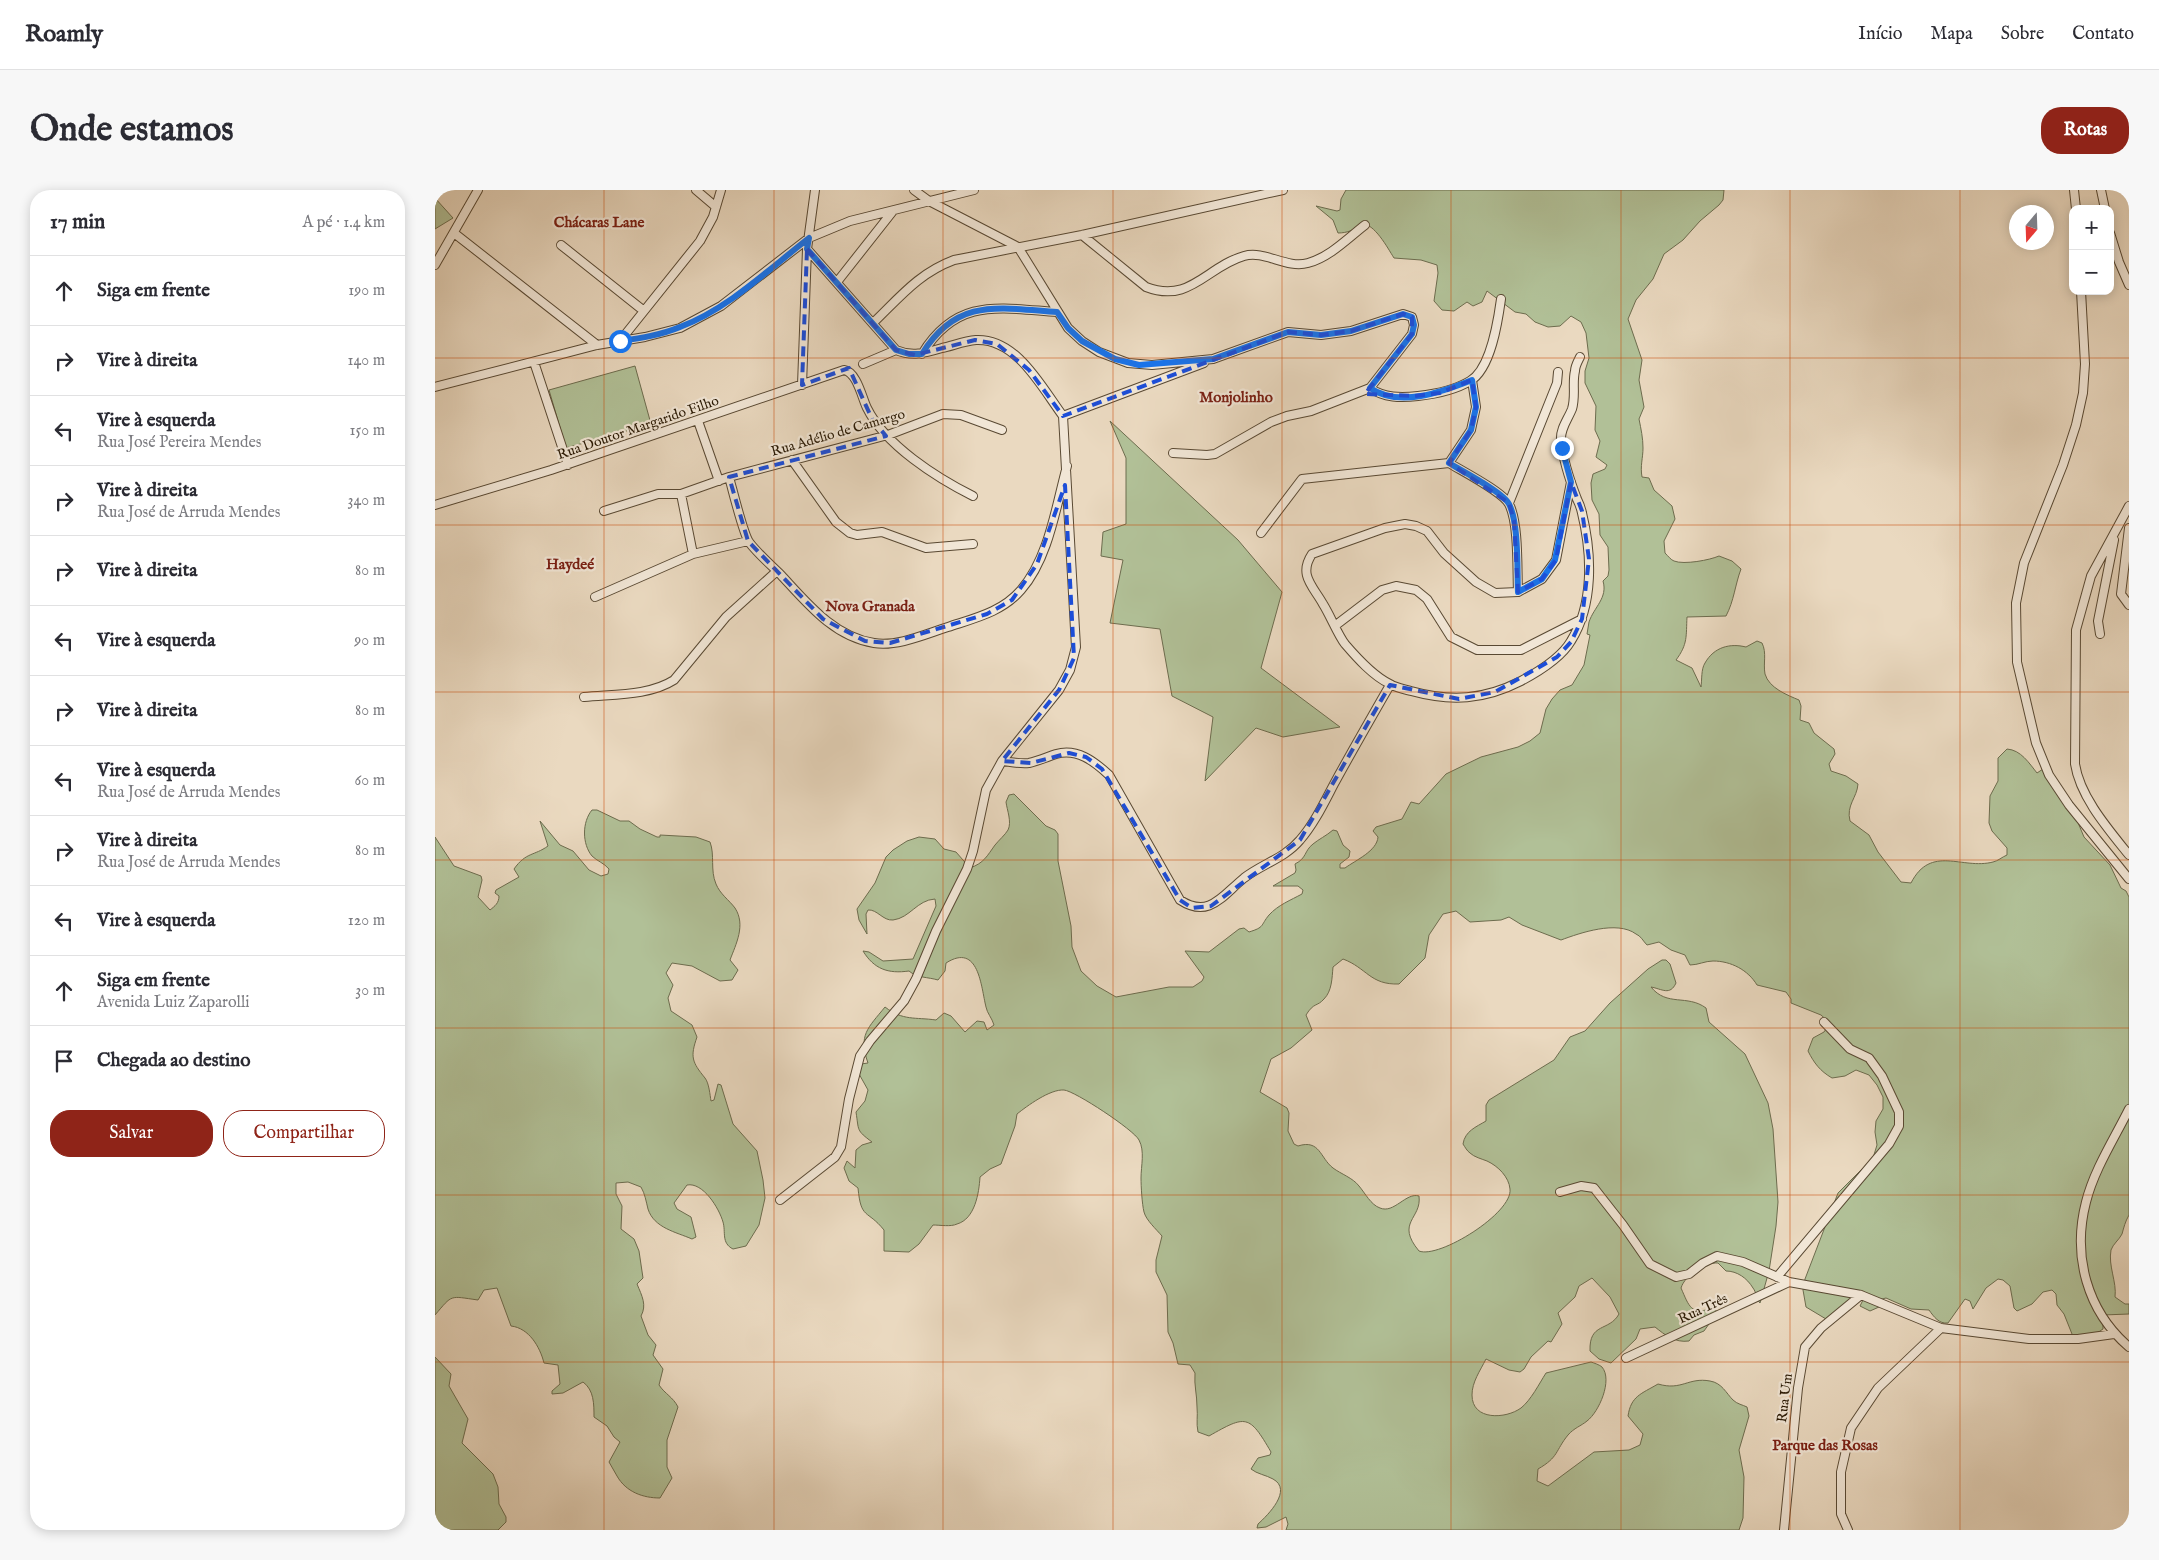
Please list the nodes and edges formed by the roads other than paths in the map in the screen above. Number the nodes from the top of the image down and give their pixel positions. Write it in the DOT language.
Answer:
graph roads {
  1 [pos="478,190"];
  2 [pos="696,190"];
  3 [pos="721,190"];
  4 [pos="815,190"];
  5 [pos="914,190"];
  6 [pos="974,190"];
  7 [pos="1283,190"];
  8 [pos="2074,190"];
  9 [pos="2101,190"];
  10 [pos="929,201"];
  11 [pos="2076,205"];
  12 [pos="2104,205"];
  13 [pos="716,207"];
  14 [pos="893,211"];
  15 [pos="1365,225"];
  16 [pos="454,233"];
  17 [pos="1083,235"];
  18 [pos="809,238"];
  19 [pos="561,244"];
  20 [pos="2114,246"];
  21 [pos="1018,247"];
  22 [pos="807,249"];
  23 [pos="435,265"];
  24 [pos="837,282"];
  25 [pos="2129,285"];
  26 [pos="2081,295"];
  27 [pos="1501,299"];
  28 [pos="644,311"];
  29 [pos="1057,312"];
  30 [pos="874,322"];
  31 [pos="620,341"];
  32 [pos="597,345"];
  33 [pos="896,350"];
  34 [pos="922,354"];
  35 [pos="1580,357"];
  36 [pos="1213,359"];
  37 [pos="534,362"];
  38 [pos="863,364"];
  39 [pos="1558,372"];
  40 [pos="1472,380"];
  41 [pos="802,386"];
  42 [pos="435,387"];
  43 [pos="1370,388"];
  44 [pos="1063,416"];
  45 [pos="698,421"];
  46 [pos="1002,430"];
  47 [pos="888,435"];
  48 [pos="1173,453"];
  49 [pos="792,460"];
  50 [pos="1449,463"];
  51 [pos="568,465"];
  52 [pos="1067,466"];
  53 [pos="729,477"];
  54 [pos="719,481"];
  55 [pos="1571,482"];
  56 [pos="681,494"];
  57 [pos="973,496"];
  58 [pos="1509,503"];
  59 [pos="435,505"];
  60 [pos="2129,506"];
  61 [pos="604,511"];
  62 [pos="2129,528"];
  63 [pos="2116,530"];
  64 [pos="1261,533"];
  65 [pos="748,541"];
  66 [pos="973,544"];
  67 [pos="693,554"];
  68 [pos="777,571"];
  69 [pos="1518,592"];
  70 [pos="595,597"];
  71 [pos="2129,605"];
  72 [pos="1581,618"];
  73 [pos="1336,625"];
  74 [pos="2100,634"];
  75 [pos="1390,685"];
  76 [pos="584,697"];
  77 [pos="1002,761"];
  78 [pos="2129,855"];
  79 [pos="2129,879"];
  80 [pos="1824,1022"];
  81 [pos="2129,1109"];
  82 [pos="1560,1192"];
  83 [pos="781,1200"];
  84 [pos="1777,1277"];
  85 [pos="1789,1282"];
  86 [pos="1861,1294"];
  87 [pos="1941,1328"];
  88 [pos="2114,1334"];
  89 [pos="2129,1347"];
  90 [pos="1627,1358"];
  91 [pos="1785,1530"];
  92 [pos="1847,1530"];
  1 -- 16 [label="street"];
  2 -- 13 [label="street"];
  3 -- 13 [label="street"];
  4 -- 18 [label="street"];
  5 -- 10 [label="street"];
  6 -- 10 [label="street"];
  7 -- 17 [label="street"];
  8 -- 11 [label="street"];
  9 -- 12 [label="street"];
  10 -- 14 [label="street"];
  10 -- 21 [label="street"];
  13 -- 28 [label="street"];
  14 -- 18 [label="street"];
  14 -- 24 [label="street"];
  15 -- 17 [label="street"];
  16 -- 23 [label="street"];
  16 -- 32 [label="street"];
  17 -- 21 [label="street"];
  18 -- 22 [label="street"];
  18 -- 31 [label="street"];
  19 -- 28 [label="street"];
  20 -- 25 [label="street"];
  21 -- 29 [label="street"];
  21 -- 30 [label="street"];
  22 -- 24 [label="street"];
  22 -- 41 [label="street"];
  24 -- 30 [label="street"];
  26 -- 79 [label="street"];
  27 -- 40 [label="street"];
  28 -- 31 [label="street"];
  29 -- 34 [label="street"];
  29 -- 36 [label="street"];
  30 -- 33 [label="street"];
  31 -- 32 [label="street"];
  32 -- 37 [label="street"];
  33 -- 34 [label="street"];
  33 -- 38 [label="street"];
  34 -- 44 [label="street"];
  35 -- 55 [label="street"];
  36 -- 43 [label="street"];
  36 -- 44 [label="street"];
  37 -- 42 [label="street"];
  37 -- 51 [label="street"];
  39 -- 58 [label="street"];
  40 -- 43 [label="street"];
  40 -- 50 [label="street"];
  41 -- 45 [label="street, Rua Doutor Margarido Filho"];
  41 -- 47 [label="street, Rua Doutor Margarido Filho"];
  43 -- 48 [label="street"];
  44 -- 52 [label="street"];
  45 -- 51 [label="street, Rua Doutor Margarido Filho"];
  45 -- 54 [label="street"];
  46 -- 47 [label="street, Rua Adélio de Camargo"];
  47 -- 49 [label="street, Rua Adélio de Camargo"];
  47 -- 57 [label="street"];
  49 -- 53 [label="street, Rua Adélio de Camargo"];
  49 -- 66 [label="street"];
  50 -- 58 [label="street"];
  50 -- 64 [label="street"];
  51 -- 59 [label="street, Rua Doutor Margarido Filho"];
  52 -- 68 [label="street"];
  52 -- 77 [label="street"];
  53 -- 54 [label="street, Rua Adélio de Camargo"];
  53 -- 65 [label="street"];
  54 -- 56 [label="street, Rua Adélio de Camargo"];
  55 -- 69 [label="street"];
  55 -- 72 [label="street"];
  56 -- 61 [label="street, Rua Adélio de Camargo"];
  56 -- 67 [label="street"];
  58 -- 69 [label="street"];
  60 -- 63 [label="street"];
  62 -- 71 [label="street"];
  63 -- 74 [label="street"];
  63 -- 78 [label="street"];
  65 -- 67 [label="street"];
  65 -- 68 [label="street"];
  67 -- 70 [label="street"];
  68 -- 76 [label="street"];
  69 -- 73 [label="street"];
  72 -- 73 [label="street"];
  72 -- 75 [label="street"];
  73 -- 75 [label="street"];
  75 -- 77 [label="street"];
  77 -- 83 [label="street"];
  80 -- 84 [label="street"];
  81 -- 88 [label="street"];
  82 -- 84 [label="street"];
  84 -- 85 [label="street"];
  85 -- 86 [label="street"];
  85 -- 90 [label="street, Rua Três"];
  86 -- 87 [label="street"];
  86 -- 91 [label="street, Rua Um"];
  87 -- 88 [label="street"];
  87 -- 92 [label="street"];
  88 -- 89 [label="street"];
}
